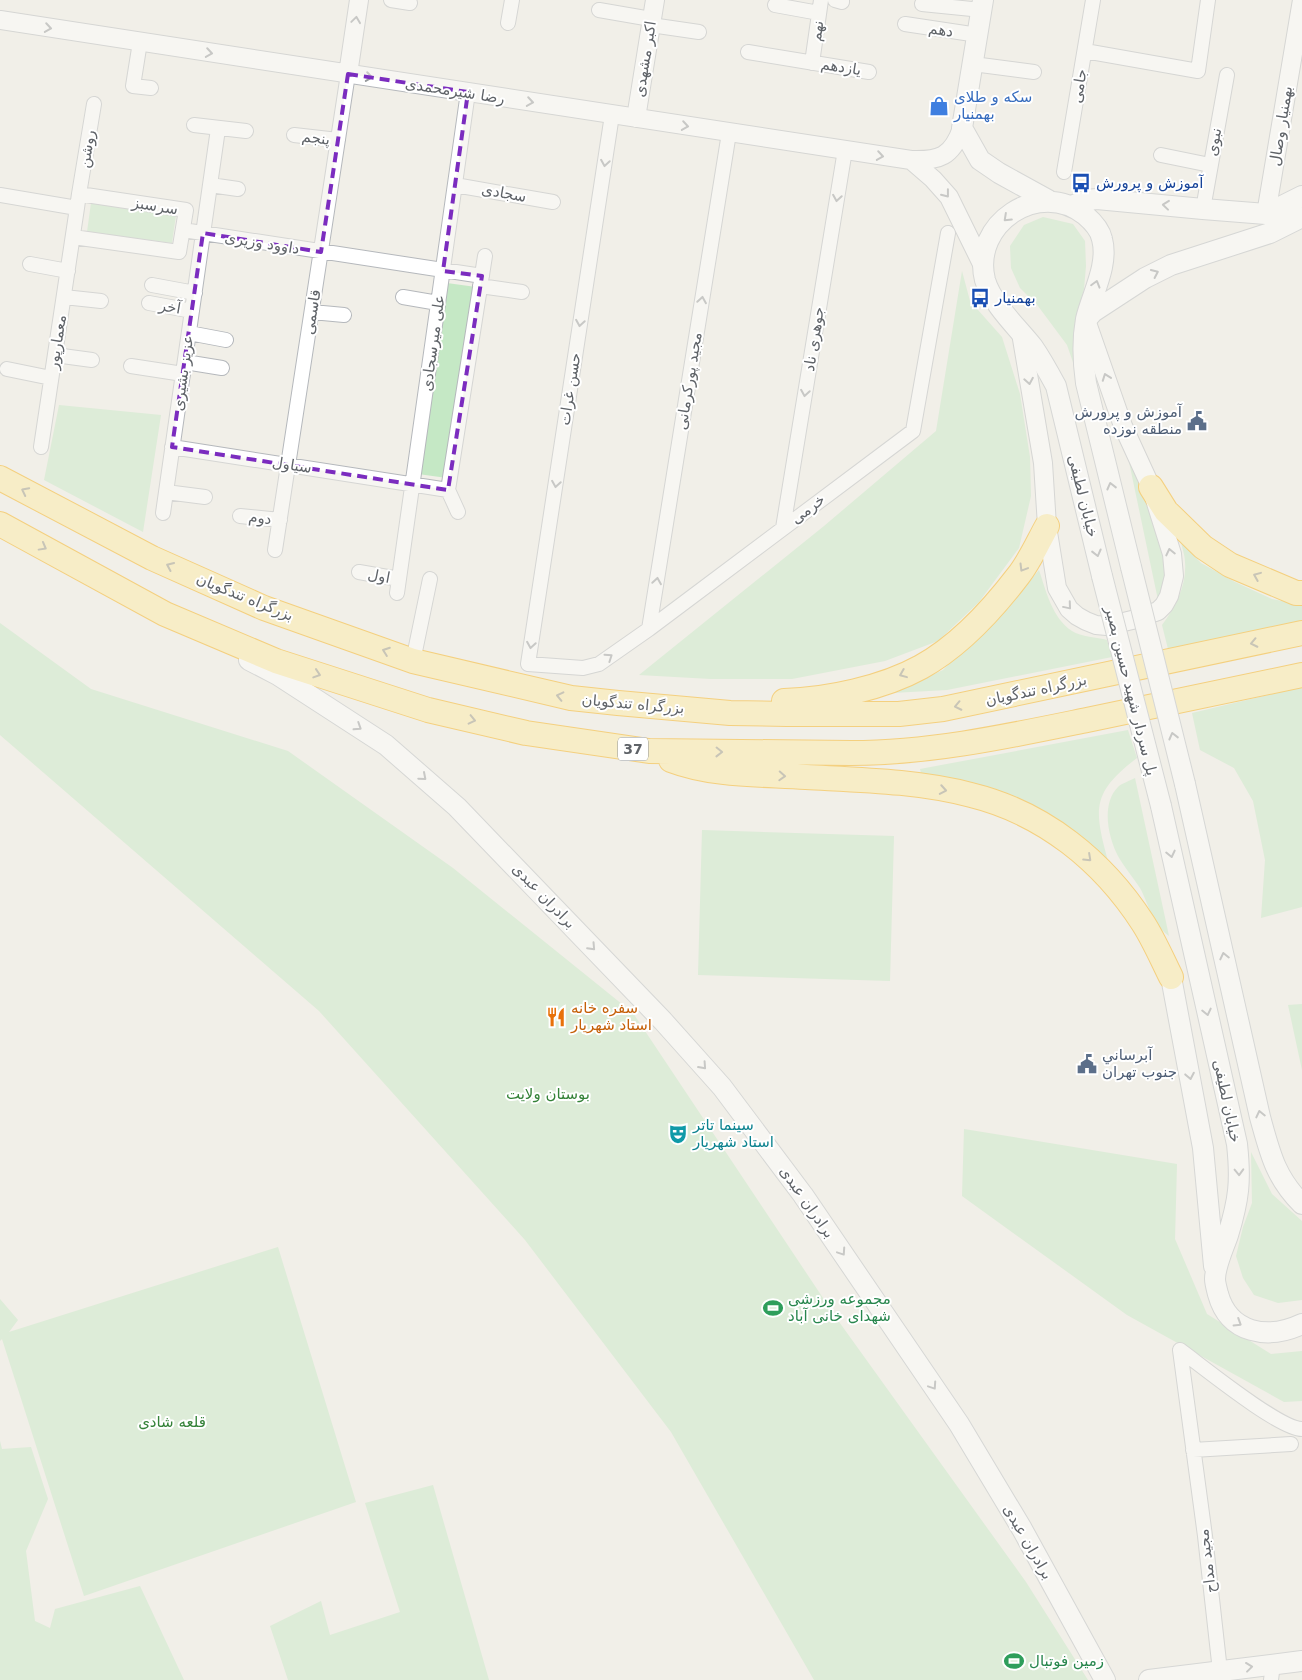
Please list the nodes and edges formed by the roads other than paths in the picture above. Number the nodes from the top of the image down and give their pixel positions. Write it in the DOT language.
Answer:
graph roads {
  1 [pos="359,0"];
  2 [pos="391,0"];
  3 [pos="512,0"];
  4 [pos="654,0"];
  5 [pos="835,0"];
  6 [pos="842,0"];
  7 [pos="1093,0"];
  8 [pos="1208,0"];
  9 [pos="1302,0"];
  10 [pos="410,3"];
  11 [pos="922,4"];
  12 [pos="775,5"];
  13 [pos="982,5"];
  14 [pos="820,7"];
  15 [pos="599,10"];
  16 [pos="0,20"];
  17 [pos="508,22"];
  18 [pos="651,22"];
  19 [pos="905,24"];
  20 [pos="699,32"];
  21 [pos="978,35"];
  22 [pos="140,42"];
  23 [pos="1085,51"];
  24 [pos="748,52"];
  25 [pos="812,63"];
  26 [pos="973,64"];
  27 [pos="869,72"];
  28 [pos="1034,72"];
  29 [pos="348,74"];
  30 [pos="1227,74"];
  31 [pos="151,88"];
  32 [pos="468,92"];
  33 [pos="94,104"];
  34 [pos="612,115"];
  35 [pos="636,118"];
  36 [pos="194,125"];
  37 [pos="962,128"];
  38 [pos="218,129"];
  39 [pos="246,131"];
  40 [pos="729,133"];
  41 [pos="294,135"];
  42 [pos="338,140"];
  43 [pos="844,150"];
  44 [pos="1161,155"];
  45 [pos="911,160"];
  46 [pos="1210,165"];
  47 [pos="1064,172"];
  48 [pos="210,185"];
  49 [pos="455,185"];
  50 [pos="238,189"];
  51 [pos="0,195"];
  52 [pos="1302,196"];
  53 [pos="1048,200"];
  54 [pos="78,201"];
  55 [pos="553,202"];
  56 [pos="1071,206"];
  57 [pos="1203,209"];
  58 [pos="1302,216"];
  59 [pos="1268,223"];
  60 [pos="183,230"];
  61 [pos="203,233"];
  62 [pos="948,233"];
  63 [pos="73,237"];
  64 [pos="321,252"];
  65 [pos="485,256"];
  66 [pos="30,264"];
  67 [pos="983,266"];
  68 [pos="68,271"];
  69 [pos="443,271"];
  70 [pos="481,281"];
  71 [pos="152,285"];
  72 [pos="522,292"];
  73 [pos="194,293"];
  74 [pos="64,297"];
  75 [pos="403,297"];
  76 [pos="101,301"];
  77 [pos="149,303"];
  78 [pos="438,303"];
  79 [pos="192,311"];
  80 [pos="312,312"];
  81 [pos="344,316"];
  82 [pos="1086,320"];
  83 [pos="189,333"];
  84 [pos="1021,333"];
  85 [pos="226,340"];
  86 [pos="55,355"];
  87 [pos="92,360"];
  88 [pos="131,366"];
  89 [pos="184,368"];
  90 [pos="222,368"];
  91 [pos="8,369"];
  92 [pos="51,378"];
  93 [pos="41,447"];
  94 [pos="172,447"];
  95 [pos="288,465"];
  96 [pos="0,478"];
  97 [pos="412,484"];
  98 [pos="1151,487"];
  99 [pos="448,490"];
  100 [pos="166,492"];
  101 [pos="205,497"];
  102 [pos="458,512"];
  103 [pos="163,513"];
  104 [pos="240,516"];
  105 [pos="280,520"];
  106 [pos="0,524"];
  107 [pos="1047,526"];
  108 [pos="783,528"];
  109 [pos="275,550"];
  110 [pos="1131,567"];
  111 [pos="359,572"];
  112 [pos="1102,576"];
  113 [pos="430,579"];
  114 [pos="398,586"];
  115 [pos="1302,594"];
  116 [pos="165,614"];
  117 [pos="649,629"];
  118 [pos="1302,633"];
  119 [pos="413,661"];
  120 [pos="528,664"];
  121 [pos="1302,674"];
  122 [pos="618,703"];
  123 [pos="649,751"];
  124 [pos="1185,784"];
  125 [pos="1161,806"];
  126 [pos="1170,977"];
  127 [pos="1282,1182"];
  128 [pos="1302,1193"];
  129 [pos="1302,1204"];
  130 [pos="1215,1279"];
  131 [pos="1302,1324"];
  132 [pos="1302,1429"];
  133 [pos="1291,1444"];
  134 [pos="1193,1450"];
  135 [pos="1302,1661"];
  136 [pos="1220,1671"];
  137 [pos="1272,1672"];
  138 [pos="1104,1680"];
  139 [pos="1149,1680"];
  29 -- 1 [label="street, one-way"];
  2 -- 10 [label="street"];
  3 -- 17 [label="street"];
  4 -- 18 [label="street, اکبر مشهدی"];
  5 -- 6 [label="street"];
  7 -- 23 [label="street, جامی"];
  8 -- 23 [label="street"];
  9 -- 59 [label="street, بهمنیار وصال"];
  11 -- 13 [label="street"];
  12 -- 14 [label="street"];
  13 -- 21 [label="main road"];
  14 -- 25 [label="street, نهم"];
  15 -- 18 [label="street"];
  16 -- 22 [label="street, رضا شیرمحمدی, one-way"];
  18 -- 20 [label="street"];
  18 -- 35 [label="street, اکبر مشهدی"];
  19 -- 21 [label="street, دهم"];
  21 -- 26 [label="main road"];
  22 -- 29 [label="street, رضا شیرمحمدی, one-way"];
  22 -- 31 [label="street"];
  23 -- 47 [label="street, جامی"];
  24 -- 25 [label="street"];
  25 -- 27 [label="street, یازدهم"];
  26 -- 28 [label="street"];
  26 -- 37 [label="main road"];
  29 -- 32 [label="street, رضا شیرمحمدی, one-way"];
  29 -- 42 [label="street, قاسمی"];
  30 -- 46 [label="street, نبوی"];
  32 -- 34 [label="street, رضا شیرمحمدی, one-way"];
  32 -- 49 [label="street, علی میرسجادی"];
  33 -- 54 [label="street, روشن"];
  34 -- 35 [label="street, رضا شیرمحمدی"];
  34 -- 120 [label="street, حسن غرات, one-way"];
  35 -- 40 [label="street, رضا شیرمحمدی, one-way"];
  36 -- 38 [label="street"];
  37 -- 45 [label="street, رضا شیرمحمدی"];
  37 -- 53 [label="main road"];
  38 -- 39 [label="street"];
  38 -- 48 [label="street, عزیز بشیری"];
  40 -- 43 [label="street, رضا شیرمحمدی"];
  117 -- 40 [label="street, مجید پورکرمانی, one-way"];
  41 -- 42 [label="street, پنجم"];
  42 -- 64 [label="street, قاسمی"];
  43 -- 45 [label="street, رضا شیرمحمدی, one-way"];
  43 -- 108 [label="street, جوهری ناد, one-way"];
  44 -- 46 [label="street"];
  45 -- 67 [label="street, one-way"];
  46 -- 57 [label="street, نبوی"];
  48 -- 50 [label="street"];
  48 -- 61 [label="street, عزیز بشیری"];
  49 -- 55 [label="street, سجادی"];
  49 -- 69 [label="street, علی میرسجادی"];
  51 -- 54 [label="street"];
  52 -- 59 [label="main road"];
  53 -- 56 [label="main road"];
  53 -- 67 [label="main road, one-way"];
  54 -- 60 [label="street, سرسبز"];
  54 -- 63 [label="street"];
  57 -- 56 [label="main road, one-way"];
  82 -- 56 [label="main road, خیابان لطیفی, one-way"];
  57 -- 59 [label="main road"];
  58 -- 59 [label="main road"];
  82 -- 59 [label="main road, one-way"];
  60 -- 61 [label="street, داوود وزیری"];
  60 -- 63 [label="street, سرسبز"];
  61 -- 64 [label="street, داوود وزیری"];
  61 -- 73 [label="street, عزیز بشیری"];
  62 -- 108 [label="street, خرمی"];
  63 -- 68 [label="street, معمارپور"];
  64 -- 69 [label="street"];
  64 -- 80 [label="street, قاسمی"];
  65 -- 70 [label="street"];
  66 -- 68 [label="street"];
  67 -- 84 [label="main road, خیابان لطیفی"];
  68 -- 74 [label="street, معمارپور"];
  69 -- 70 [label="street"];
  69 -- 78 [label="street, علی میرسجادی"];
  70 -- 72 [label="street"];
  70 -- 99 [label="street"];
  71 -- 73 [label="street"];
  73 -- 79 [label="street, عزیز بشیری"];
  74 -- 76 [label="street"];
  74 -- 86 [label="street, معمارپور"];
  75 -- 78 [label="street"];
  77 -- 79 [label="street, آخر"];
  78 -- 97 [label="street, علی میرسجادی"];
  79 -- 83 [label="street, عزیز بشیری"];
  80 -- 81 [label="street"];
  80 -- 95 [label="street, قاسمی"];
  98 -- 82 [label="street, one-way"];
  110 -- 82 [label="main road, خیابان لطیفی, one-way"];
  83 -- 85 [label="street"];
  83 -- 89 [label="street, عزیز بشیری"];
  84 -- 107 [label="street, one-way"];
  84 -- 112 [label="main road, خیابان لطیفی, one-way"];
  86 -- 87 [label="street"];
  86 -- 92 [label="street, معمارپور"];
  88 -- 89 [label="street"];
  89 -- 90 [label="street"];
  89 -- 94 [label="street, عزیز بشیری"];
  91 -- 92 [label="street"];
  92 -- 93 [label="street, معمارپور"];
  94 -- 95 [label="street, سیاول"];
  94 -- 100 [label="street, عزیز بشیری"];
  95 -- 97 [label="street, سیاول"];
  95 -- 105 [label="street, قاسمی"];
  119 -- 96 [label="highway, بزرگراه تندگویان, one-way"];
  97 -- 99 [label="street, سیاول"];
  97 -- 114 [label="street, علی میرسجادی"];
  107 -- 98 [label="street, one-way"];
  115 -- 98 [label="highway, one-way"];
  99 -- 102 [label="street"];
  100 -- 101 [label="street"];
  100 -- 103 [label="street, عزیز بشیری"];
  104 -- 105 [label="street, دوم"];
  105 -- 109 [label="street, قاسمی"];
  106 -- 116 [label="highway, 37, one-way"];
  107 -- 122 [label="highway, one-way"];
  108 -- 117 [label="street, خرمی"];
  124 -- 110 [label="main road, پل سردار شهید حسین بصیر, one-way, bridge"];
  111 -- 114 [label="street, اول"];
  112 -- 125 [label="main road, پل سردار شهید حسین بصیر, bridge"];
  113 -- 119 [label="street"];
  116 -- 123 [label="highway, 37, one-way"];
  116 -- 138 [label="main road, برادران عبدی, one-way"];
  120 -- 117 [label="street, خرمی, one-way"];
  118 -- 122 [label="highway, بزرگراه تندگویان, one-way"];
  122 -- 119 [label="highway, بزرگراه تندگویان, one-way"];
  123 -- 121 [label="highway, 37, one-way"];
  123 -- 126 [label="highway, one-way"];
  127 -- 124 [label="main road, خیابان لطیفی, one-way"];
  125 -- 130 [label="main road, خیابان لطیفی, one-way"];
  126 -- 130 [label="main road, one-way"];
  127 -- 128 [label="main road"];
  127 -- 129 [label="main road, خیابان لطیفی"];
  130 -- 131 [label="main road, one-way"];
  132 -- 134 [label="street, مجید مداح"];
  133 -- 134 [label="street"];
  134 -- 136 [label="street, مجید مداح"];
  135 -- 137 [label="main road"];
  136 -- 137 [label="main road, one-way"];
  136 -- 139 [label="main road"];
}
